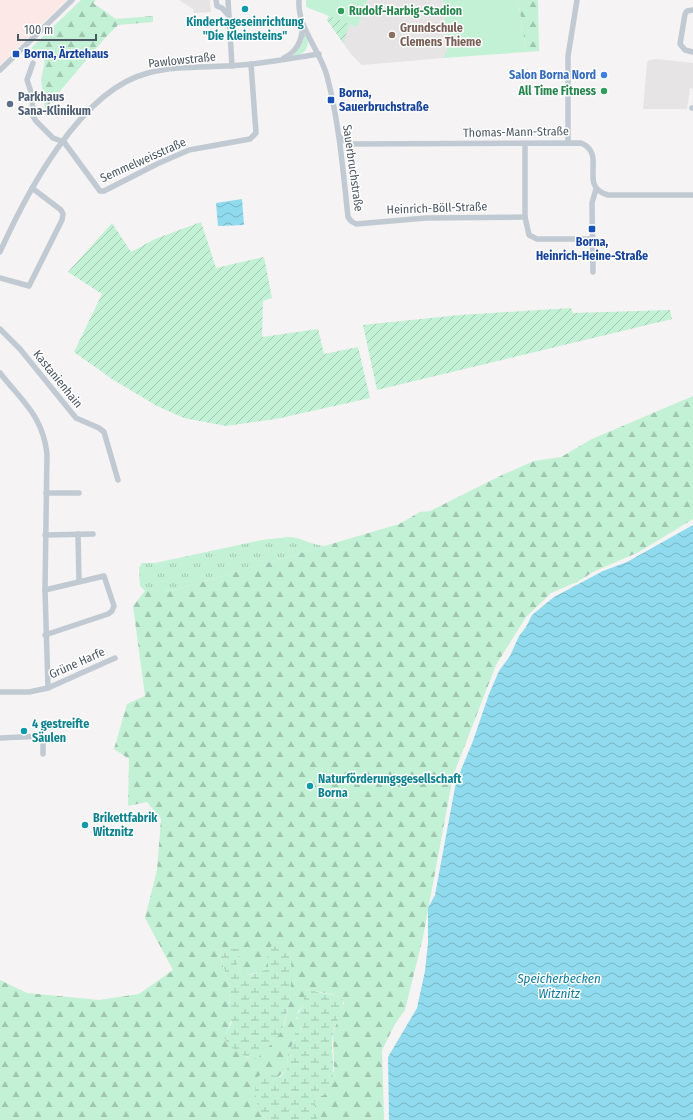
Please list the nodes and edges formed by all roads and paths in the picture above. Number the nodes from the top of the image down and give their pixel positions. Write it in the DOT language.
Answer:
graph roads {
  1 [pos="72,0"];
  2 [pos="216,0"];
  3 [pos="228,0"];
  4 [pos="299,0"];
  5 [pos="577,0"];
  6 [pos="693,10"];
  7 [pos="228,15"];
  8 [pos="303,27"];
  9 [pos="693,52"];
  10 [pos="319,54"];
  11 [pos="282,60"];
  12 [pos="33,63"];
  13 [pos="251,64"];
  14 [pos="232,66"];
  15 [pos="0,70"];
  16 [pos="340,137"];
  17 [pos="64,142"];
  18 [pos="568,143"];
  19 [pos="525,144"];
  20 [pos="32,188"];
  21 [pos="596,189"];
  22 [pos="693,195"];
  23 [pos="525,217"];
  24 [pos="351,221"];
  25 [pos="592,239"];
  26 [pos="0,252"];
  27 [pos="593,272"];
  28 [pos="0,278"];
  29 [pos="0,329"];
  30 [pos="0,373"];
  31 [pos="118,480"];
  32 [pos="46,493"];
  33 [pos="79,493"];
  34 [pos="78,534"];
  35 [pos="93,534"];
  36 [pos="44,536"];
  37 [pos="79,581"];
  38 [pos="44,590"];
  39 [pos="45,635"];
  40 [pos="115,658"];
  41 [pos="48,688"];
  42 [pos="0,692"];
  43 [pos="0,738"];
  44 [pos="44,754"];
  1 -- 15 [label="street"];
  2 -- 7 [label="street"];
  3 -- 7 [label="street, Pawlowstraße"];
  4 -- 8 [label="street, Sauerbruchstraße"];
  5 -- 18 [label="street"];
  6 -- 9 [label="street"];
  7 -- 14 [label="street, Pawlowstraße"];
  8 -- 10 [label="street, Sauerbruchstraße"];
  8 -- 11 [label="street, Sauerbruchstraße"];
  10 -- 11 [label="street, Pawlowstraße"];
  10 -- 16 [label="street, Sauerbruchstraße"];
  11 -- 13 [label="street, Pawlowstraße"];
  12 -- 17 [label="street"];
  13 -- 14 [label="street, Pawlowstraße"];
  13 -- 17 [label="street, Semmelweisstraße"];
  14 -- 17 [label="street, Pawlowstraße"];
  16 -- 19 [label="street, Thomas-Mann-Straße"];
  16 -- 24 [label="street, Sauerbruchstraße"];
  17 -- 20 [label="street, Pawlowstraße"];
  18 -- 19 [label="street, Thomas-Mann-Straße"];
  18 -- 21 [label="street, Thomas-Mann-Straße"];
  19 -- 23 [label="street"];
  20 -- 26 [label="street, Pawlowstraße"];
  20 -- 28 [label="street"];
  21 -- 22 [label="street"];
  21 -- 25 [label="street, Thomas-Mann-Straße"];
  23 -- 24 [label="street, Heinrich-Böll-Straße"];
  23 -- 25 [label="street"];
  25 -- 27 [label="street, Thomas-Mann-Straße"];
  29 -- 31 [label="street, Kastanienhain"];
  30 -- 32 [label="street, Grüne Harfe"];
  32 -- 33 [label="street"];
  32 -- 36 [label="street, Grüne Harfe"];
  34 -- 35 [label="street"];
  34 -- 36 [label="street"];
  34 -- 37 [label="street"];
  36 -- 38 [label="street, Grüne Harfe"];
  37 -- 38 [label="street"];
  37 -- 39 [label="street"];
  38 -- 39 [label="street, Grüne Harfe"];
  39 -- 41 [label="street, Grüne Harfe"];
  40 -- 41 [label="street, Grüne Harfe"];
  41 -- 42 [label="street, Grüne Harfe"];
  43 -- 44 [label="street"];
}
